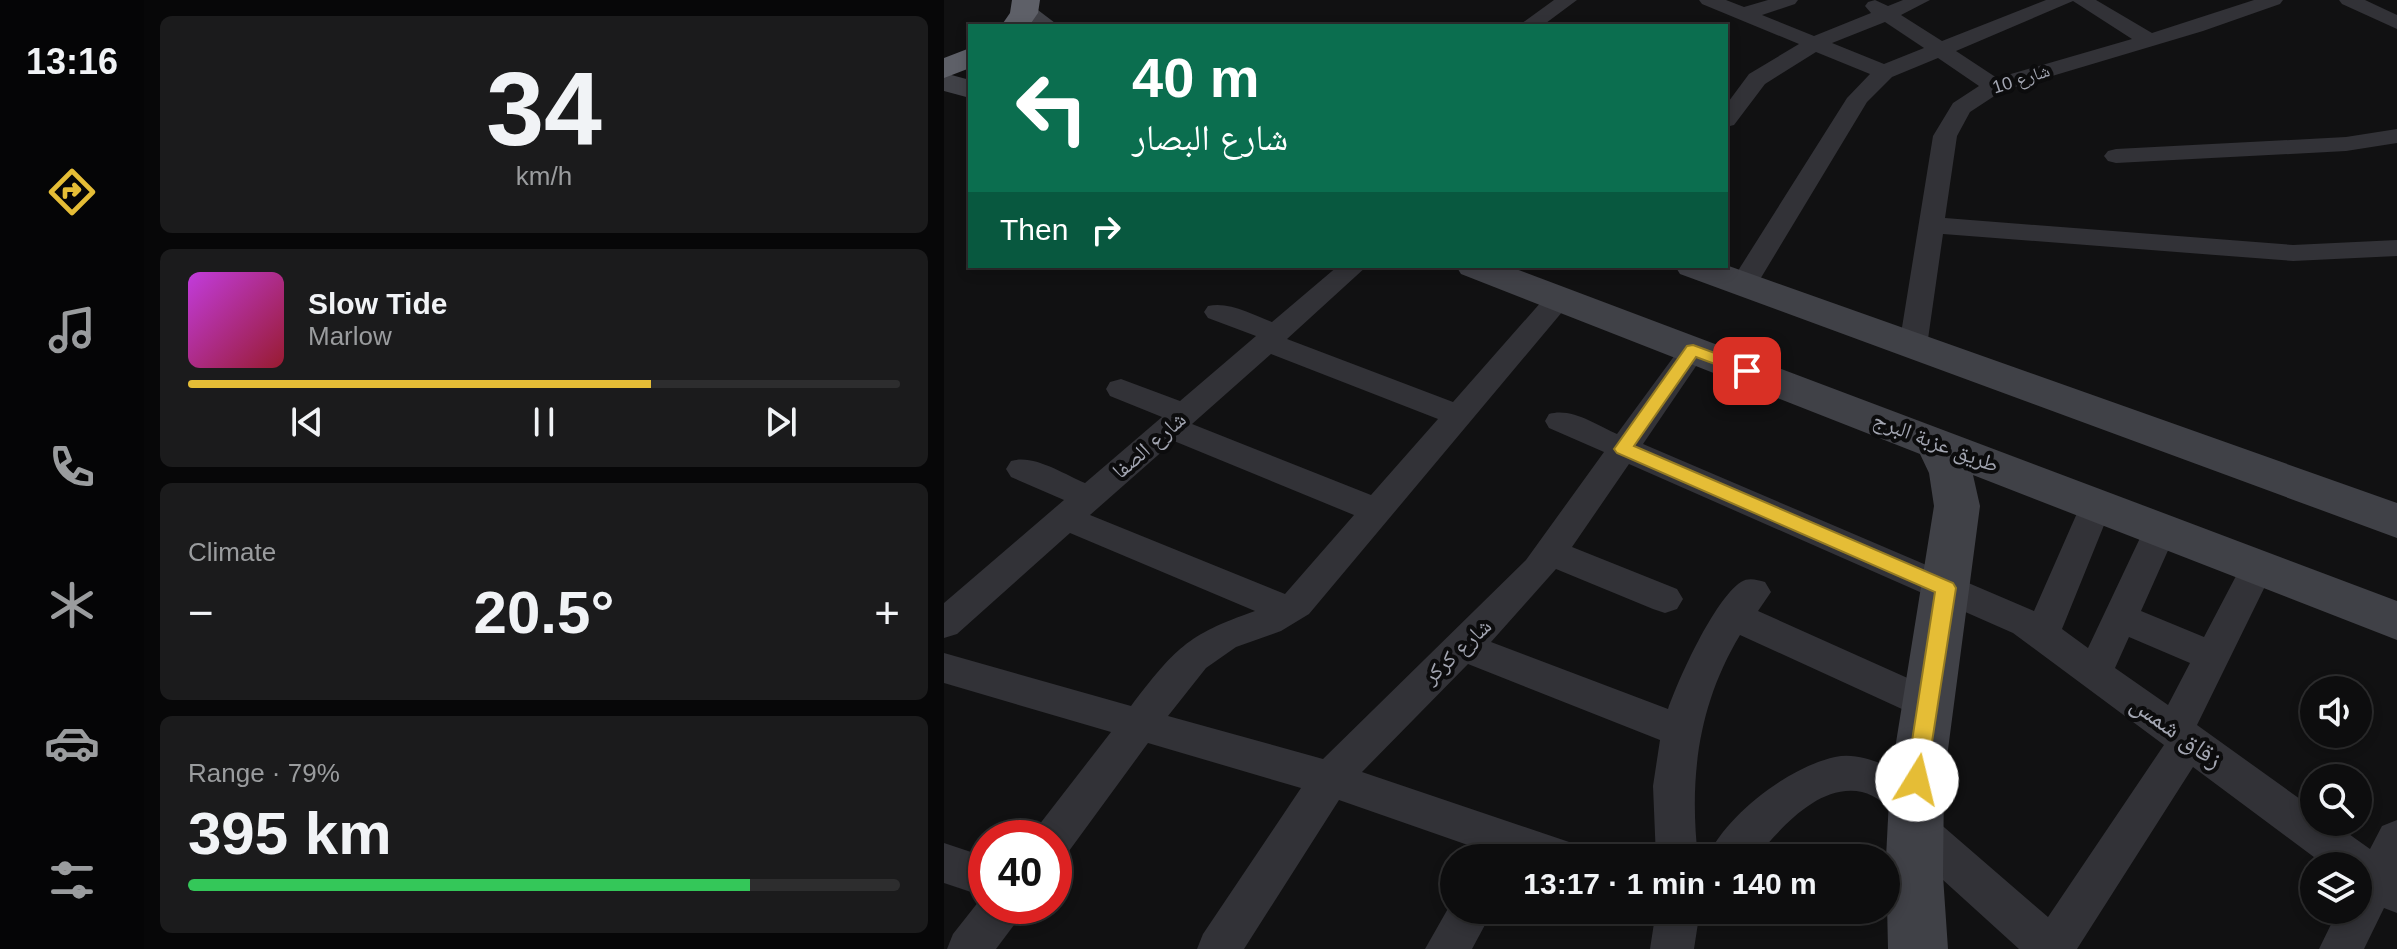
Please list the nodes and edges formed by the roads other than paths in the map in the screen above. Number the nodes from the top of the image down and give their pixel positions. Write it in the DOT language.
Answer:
graph roads {
  1 [pos="1567,0"];
  2 [pos="1709,0"];
  3 [pos="1788,0"];
  4 [pos="1866,0"];
  5 [pos="1920,0"];
  6 [pos="2064,0"];
  7 [pos="2082,0"];
  8 [pos="2273,0"];
  9 [pos="2349,0"];
  10 [pos="1744,14"];
  11 [pos="1890,15"];
  12 [pos="2397,23"];
  13 [pos="1531,24"];
  14 [pos="2150,41"];
  15 [pos="1817,42"];
  16 [pos="1937,49"];
  17 [pos="968,58"];
  18 [pos="944,69"];
  19 [pos="1884,72"];
  20 [pos="944,82"];
  21 [pos="1994,86"];
  22 [pos="968,88"];
  23 [pos="1728,117"];
  24 [pos="2397,136"];
  25 [pos="2116,156"];
  26 [pos="1932,225"];
  27 [pos="2397,248"];
  28 [pos="1352,268"];
  29 [pos="1479,268"];
  30 [pos="1698,268"];
  31 [pos="1743,285"];
  32 [pos="1559,299"];
  33 [pos="1218,312"];
  34 [pos="1271,338"];
  35 [pos="1913,346"];
  36 [pos="1693,350"];
  37 [pos="1121,389"];
  38 [pos="1459,416"];
  39 [pos="1177,421"];
  40 [pos="1560,421"];
  41 [pos="1936,442"];
  42 [pos="1623,449"];
  43 [pos="1022,469"];
  44 [pos="2097,503"];
  45 [pos="1077,508"];
  46 [pos="1378,511"];
  47 [pos="2397,521"];
  48 [pos="2161,528"];
  49 [pos="1551,553"];
  50 [pos="2258,566"];
  51 [pos="1946,588"];
  52 [pos="1665,599"];
  53 [pos="1288,610"];
  54 [pos="2120,617"];
  55 [pos="2397,621"];
  56 [pos="944,624"];
  57 [pos="2042,634"];
  58 [pos="1463,647"];
  59 [pos="2211,656"];
  60 [pos="944,668"];
  61 [pos="2095,672"];
  62 [pos="1928,704"];
  63 [pos="1140,724"];
  64 [pos="1681,731"];
  65 [pos="2182,735"];
  66 [pos="1330,779"];
  67 [pos="1914,815"];
  68 [pos="1068,820"];
  69 [pos="2397,839"];
  70 [pos="1494,844"];
  71 [pos="1676,844"];
  72 [pos="1740,844"];
  73 [pos="944,863"];
  74 [pos="968,871"];
  75 [pos="2387,886"];
  76 [pos="988,924"];
  77 [pos="1462,924"];
  78 [pos="1676,924"];
  79 [pos="969,949"];
  80 [pos="1219,949"];
  81 [pos="1447,949"];
  82 [pos="1672,949"];
  83 [pos="1918,949"];
  84 [pos="2051,949"];
  85 [pos="2341,949"];
  1 -- 13 [label="street"];
  2 -- 10 [label="street"];
  3 -- 10 [label="street"];
  4 -- 11 [label="street"];
  5 -- 11 [label="street"];
  6 -- 16 [label="street"];
  7 -- 14 [label="street"];
  8 -- 14 [label="street, شارع 10"];
  9 -- 12 [label="street"];
  10 -- 15 [label="street"];
  11 -- 15 [label="street"];
  11 -- 16 [label="street"];
  14 -- 21 [label="street, شارع 10"];
  15 -- 19 [label="street"];
  15 -- 23 [label="street"];
  16 -- 19 [label="street"];
  16 -- 21 [label="street"];
  17 -- 18 [label="highway"];
  19 -- 31 [label="street"];
  20 -- 22 [label="street"];
  21 -- 26 [label="street, شارع 10"];
  24 -- 25 [label="street"];
  26 -- 27 [label="street"];
  26 -- 35 [label="street, شارع 10"];
  28 -- 34 [label="street, شارع الصفا"];
  29 -- 32 [label="street, طريق عزبة البرج"];
  30 -- 31 [label="street"];
  31 -- 35 [label="street"];
  32 -- 36 [label="street, طريق عزبة البرج"];
  32 -- 38 [label="street"];
  33 -- 34 [label="street"];
  34 -- 38 [label="street"];
  34 -- 39 [label="street, شارع الصفا"];
  35 -- 47 [label="street"];
  36 -- 41 [label="street, طريق عزبة البرج"];
  36 -- 42 [label="street, شارع كركر"];
  37 -- 39 [label="street"];
  38 -- 46 [label="street"];
  39 -- 45 [label="street, شارع الصفا"];
  39 -- 46 [label="street"];
  40 -- 42 [label="street, زقاق شمس"];
  41 -- 44 [label="street, طريق عزبة البرج"];
  41 -- 51 [label="street"];
  42 -- 49 [label="street, شارع كركر"];
  42 -- 51 [label="street, زقاق شمس"];
  43 -- 45 [label="street"];
  44 -- 48 [label="street, طريق عزبة البرج"];
  44 -- 57 [label="street"];
  45 -- 53 [label="street"];
  45 -- 56 [label="street, شارع الصفا"];
  46 -- 53 [label="street"];
  48 -- 50 [label="street, طريق عزبة البرج"];
  48 -- 54 [label="street"];
  49 -- 52 [label="street"];
  49 -- 58 [label="street, شارع كركر"];
  50 -- 55 [label="street, طريق عزبة البرج"];
  50 -- 59 [label="street"];
  51 -- 57 [label="street, زقاق شمس"];
  51 -- 62 [label="street"];
  53 -- 63 [label="street"];
  54 -- 59 [label="street"];
  54 -- 61 [label="street"];
  57 -- 61 [label="street, زقاق شمس"];
  58 -- 64 [label="street"];
  58 -- 66 [label="street, شارع كركر"];
  59 -- 65 [label="street"];
  60 -- 63 [label="street"];
  61 -- 65 [label="street, زقاق شمس"];
  62 -- 64 [label="street"];
  62 -- 67 [label="street"];
  63 -- 66 [label="street"];
  63 -- 68 [label="street"];
  64 -- 71 [label="street"];
  65 -- 75 [label="street, زقاق شمس"];
  65 -- 84 [label="street"];
  66 -- 70 [label="street"];
  66 -- 80 [label="street, شارع كركر"];
  67 -- 72 [label="street"];
  67 -- 83 [label="street"];
  67 -- 84 [label="street"];
  69 -- 75 [label="street"];
  73 -- 74 [label="street"];
  75 -- 85 [label="street"];
  76 -- 79 [label="street"];
  77 -- 81 [label="street"];
  78 -- 82 [label="street"];
}
